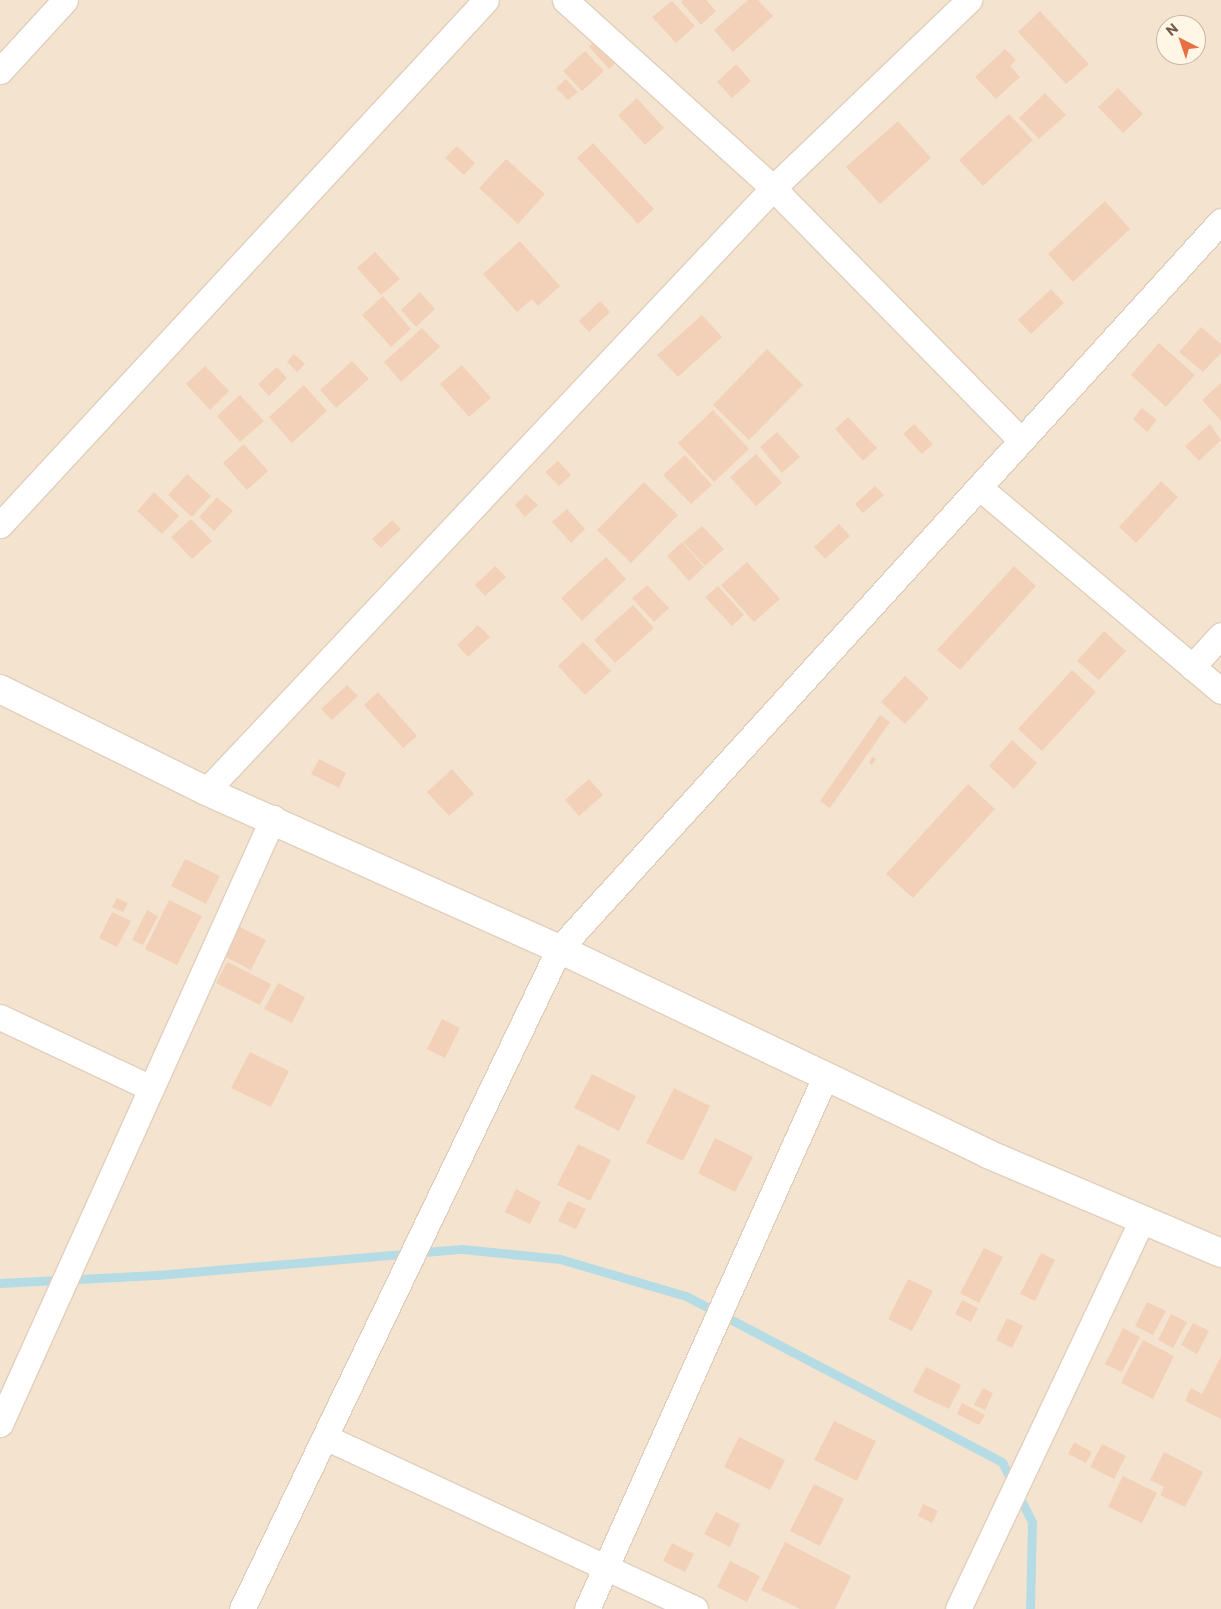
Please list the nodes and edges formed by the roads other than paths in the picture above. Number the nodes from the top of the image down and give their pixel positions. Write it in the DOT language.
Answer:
graph roads {
  1 [pos="65,0"];
  2 [pos="486,0"];
  3 [pos="565,0"];
  4 [pos="969,0"];
  5 [pos="0,71"];
  6 [pos="773,188"];
  7 [pos="1221,221"];
  8 [pos="1019,438"];
  9 [pos="980,488"];
  10 [pos="0,525"];
  11 [pos="1221,635"];
  12 [pos="1192,666"];
  13 [pos="0,689"];
  14 [pos="1221,691"];
  15 [pos="206,791"];
  16 [pos="273,818"];
  17 [pos="559,949"];
  18 [pos="0,1017"];
  19 [pos="825,1077"];
  20 [pos="151,1088"];
  21 [pos="1142,1221"];
  22 [pos="1221,1253"];
  23 [pos="0,1424"];
  24 [pos="325,1437"];
  25 [pos="606,1567"];
  26 [pos="242,1609"];
  27 [pos="587,1609"];
  28 [pos="695,1609"];
  29 [pos="958,1609"];
  1 -- 5 [label="street"];
  2 -- 10 [label="street"];
  3 -- 6 [label="street"];
  4 -- 6 [label="street"];
  6 -- 8 [label="street"];
  6 -- 15 [label="street"];
  7 -- 8 [label="street"];
  8 -- 9 [label="street"];
  9 -- 12 [label="street"];
  9 -- 17 [label="street"];
  11 -- 12 [label="street"];
  12 -- 14 [label="street"];
  13 -- 15 [label="main road"];
  15 -- 16 [label="main road"];
  16 -- 17 [label="main road"];
  16 -- 20 [label="street"];
  17 -- 19 [label="main road"];
  17 -- 24 [label="street"];
  18 -- 20 [label="street"];
  19 -- 21 [label="main road"];
  19 -- 25 [label="street"];
  20 -- 23 [label="street"];
  21 -- 22 [label="main road"];
  21 -- 29 [label="street"];
  24 -- 25 [label="street"];
  24 -- 26 [label="street"];
  25 -- 27 [label="street"];
  25 -- 28 [label="street"];
}
